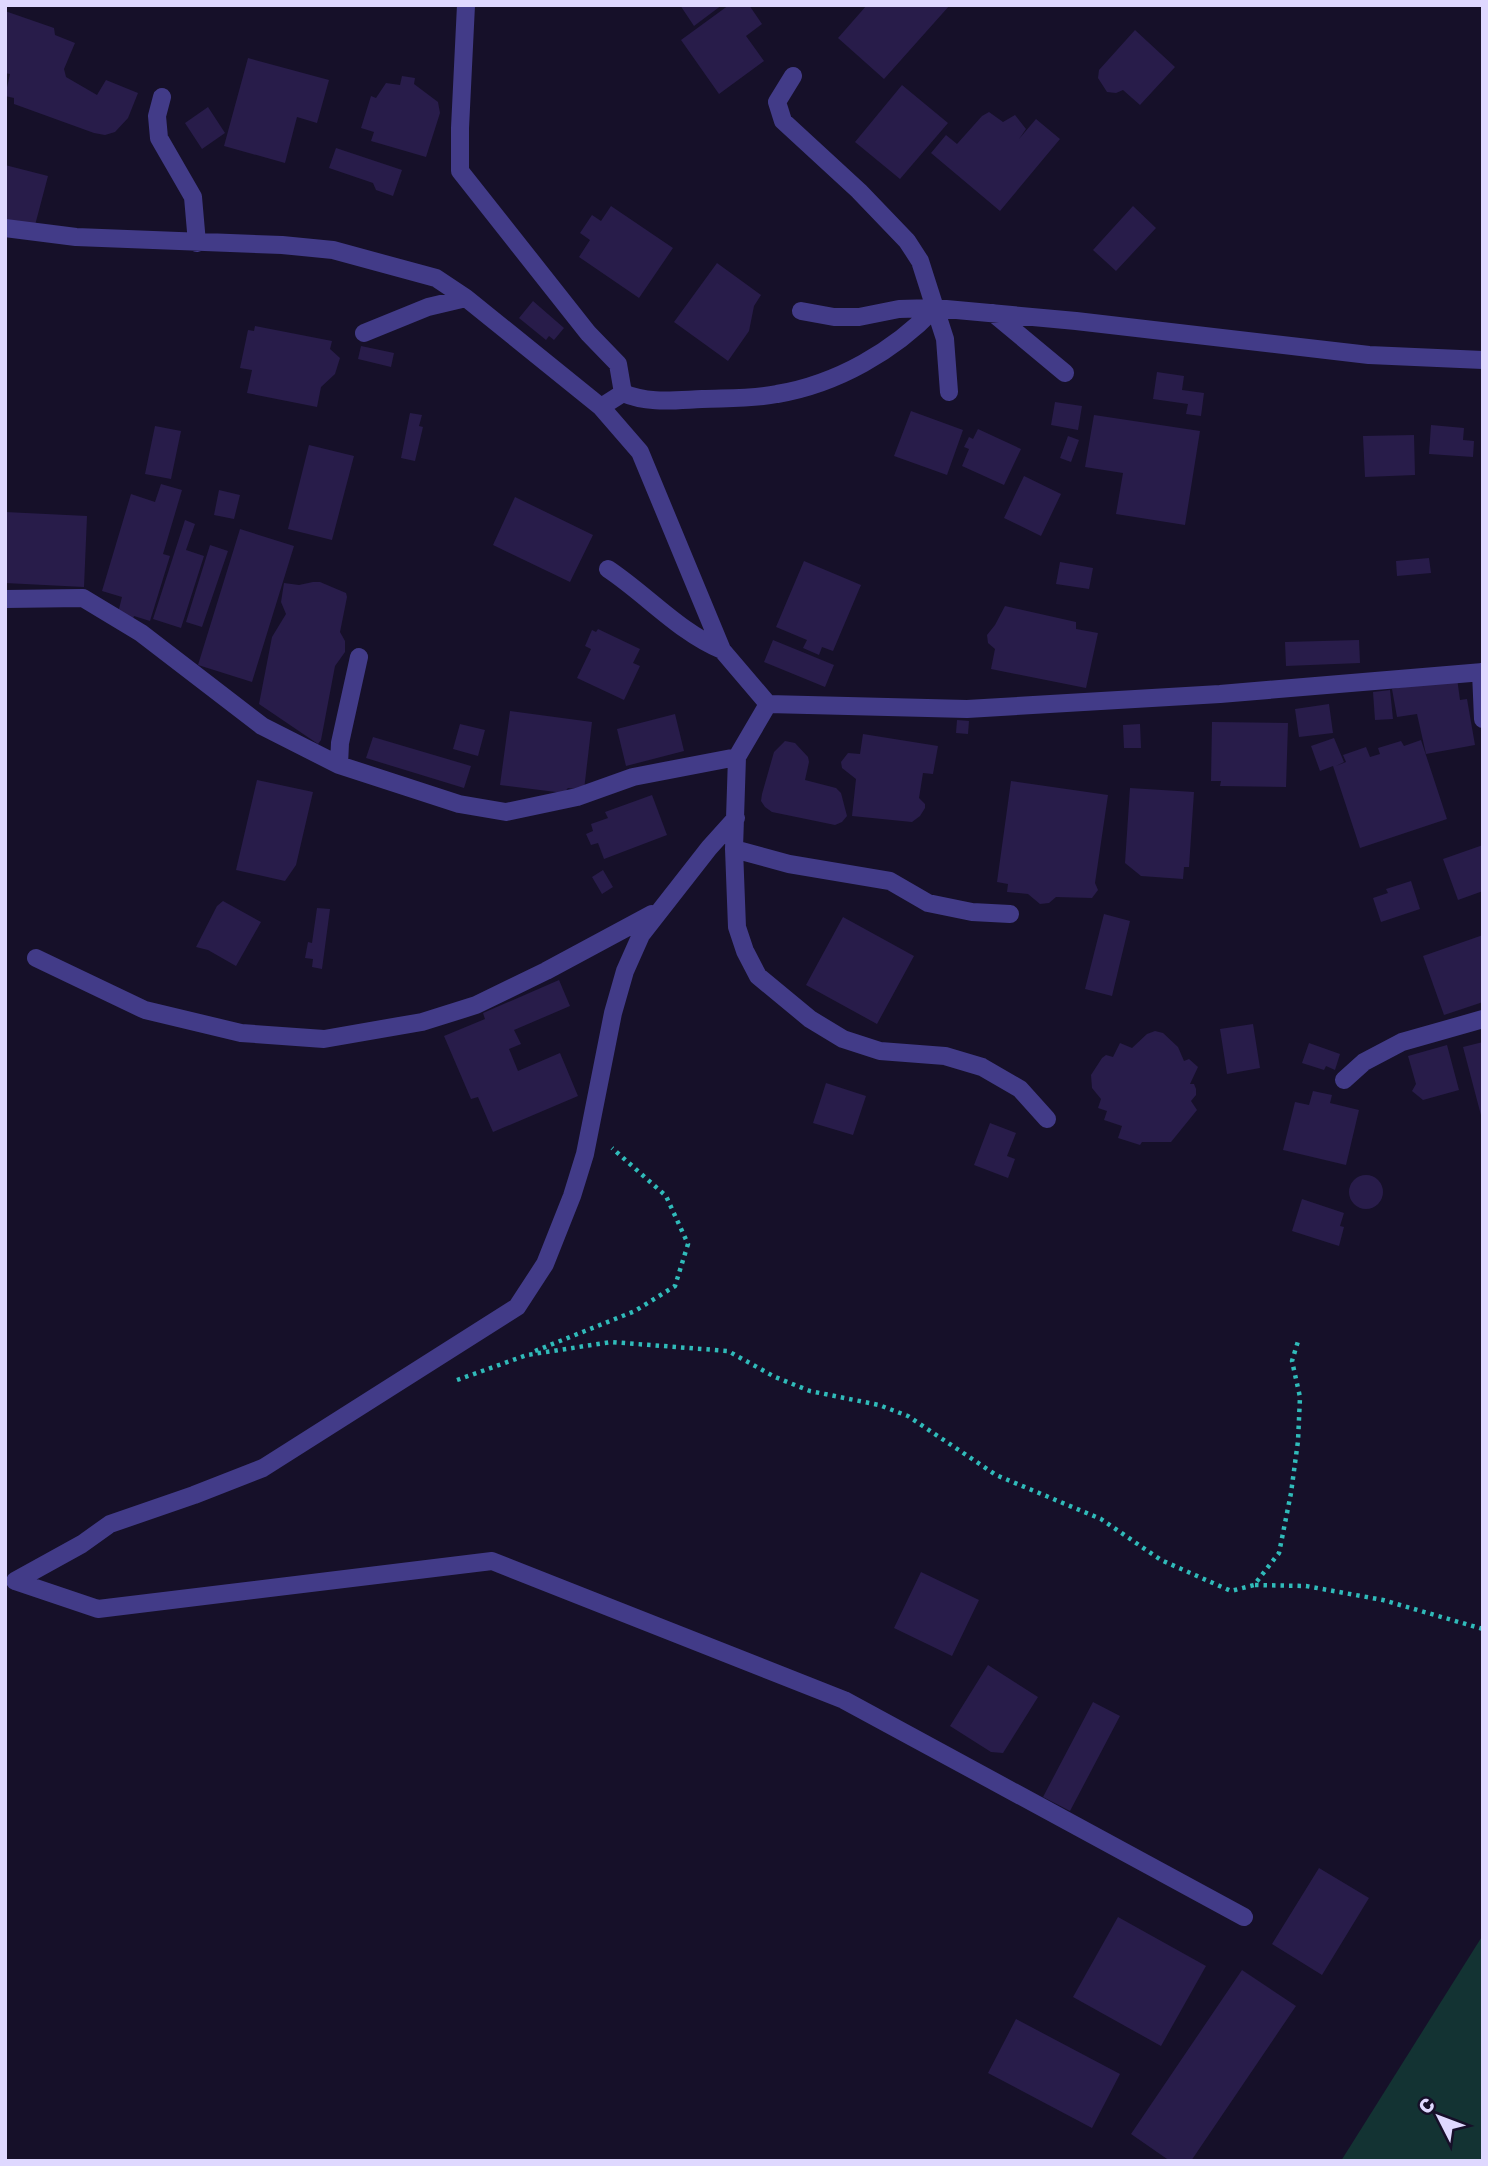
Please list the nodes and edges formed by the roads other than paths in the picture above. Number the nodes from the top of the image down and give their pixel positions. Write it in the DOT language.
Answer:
graph roads {
  1 [pos="466,5"];
  2 [pos="793,76"];
  3 [pos="162,97"];
  4 [pos="5,228"];
  5 [pos="197,243"];
  6 [pos="466,299"];
  7 [pos="935,308"];
  8 [pos="801,311"];
  9 [pos="993,313"];
  10 [pos="364,333"];
  11 [pos="1483,360"];
  12 [pos="1065,373"];
  13 [pos="949,392"];
  14 [pos="623,393"];
  15 [pos="601,407"];
  16 [pos="608,569"];
  17 [pos="5,599"];
  18 [pos="722,650"];
  19 [pos="359,657"];
  20 [pos="1482,672"];
  21 [pos="768,705"];
  22 [pos="1483,719"];
  23 [pos="737,757"];
  24 [pos="339,765"];
  25 [pos="736,818"];
  26 [pos="734,849"];
  27 [pos="658,911"];
  28 [pos="1010,914"];
  29 [pos="36,958"];
  30 [pos="1483,1019"];
  31 [pos="1343,1080"];
  32 [pos="1047,1119"];
  33 [pos="1244,1917"];
  1 -- 14 [label="street"];
  2 -- 7 [label="street"];
  3 -- 5 [label="street"];
  4 -- 5 [label="street"];
  5 -- 6 [label="street"];
  6 -- 10 [label="street"];
  6 -- 15 [label="street"];
  7 -- 8 [label="street"];
  7 -- 9 [label="street"];
  7 -- 13 [label="street"];
  7 -- 14 [label="street"];
  9 -- 11 [label="street"];
  9 -- 12 [label="street"];
  14 -- 15 [label="street"];
  15 -- 18 [label="street"];
  16 -- 18 [label="street"];
  17 -- 24 [label="street"];
  18 -- 21 [label="street"];
  19 -- 24 [label="street"];
  20 -- 21 [label="street"];
  20 -- 22 [label="street"];
  21 -- 23 [label="street"];
  23 -- 24 [label="street"];
  23 -- 25 [label="street"];
  25 -- 26 [label="street"];
  25 -- 27 [label="street"];
  26 -- 28 [label="street"];
  26 -- 32 [label="street"];
  27 -- 29 [label="street"];
  27 -- 33 [label="street"];
  30 -- 31 [label="street"];
}
